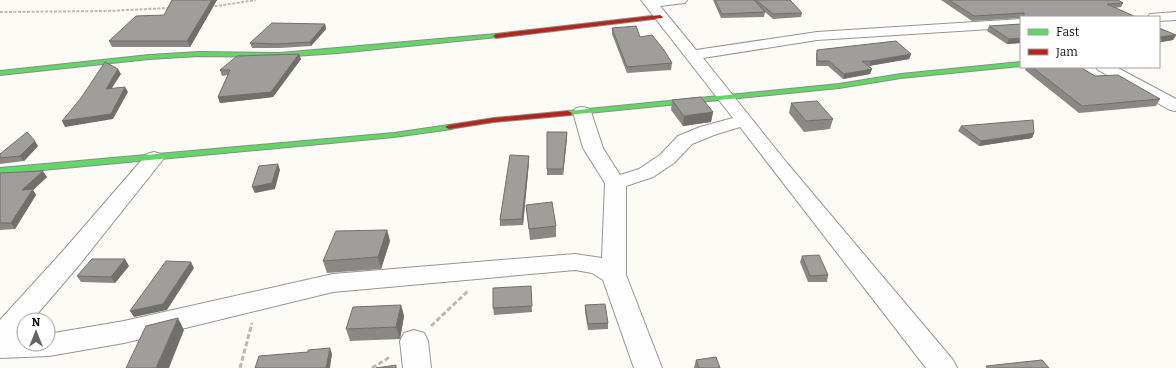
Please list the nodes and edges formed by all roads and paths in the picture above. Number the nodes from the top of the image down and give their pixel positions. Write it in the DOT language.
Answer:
graph roads {
  1 [pos="256,0"];
  2 [pos="680,0"];
  3 [pos="204,7"];
  4 [pos="652,7"];
  5 [pos="172,8"];
  6 [pos="0,12"];
  7 [pos="1176,16"];
  8 [pos="1160,17"];
  9 [pos="1020,23"];
  10 [pos="692,55"];
  11 [pos="1020,64"];
  12 [pos="1106,68"];
  13 [pos="0,73"];
  14 [pos="727,98"];
  15 [pos="1176,106"];
  16 [pos="582,112"];
  17 [pos="744,120"];
  18 [pos="154,158"];
  19 [pos="0,171"];
  20 [pos="615,183"];
  21 [pos="493,268"];
  22 [pos="614,275"];
  23 [pos="257,301"];
  24 [pos="0,338"];
  25 [pos="0,347"];
  26 [pos="416,355"];
  27 [pos="240,368"];
  28 [pos="372,368"];
  29 [pos="648,368"];
  30 [pos="943,368"];
  1 -- 3 [label="path"];
  2 -- 4 [label="street"];
  4 -- 10 [label="street"];
  4 -- 13 [label="street"];
  5 -- 6 [label="path"];
  7 -- 8 [label="street"];
  9 -- 10 [label="street"];
  10 -- 14 [label="street"];
  11 -- 14 [label="street"];
  12 -- 15 [label="street"];
  14 -- 16 [label="street"];
  14 -- 17 [label="street"];
  16 -- 18 [label="street"];
  16 -- 20 [label="street"];
  17 -- 20 [label="street"];
  17 -- 30 [label="street"];
  18 -- 19 [label="street"];
  18 -- 24 [label="street"];
  20 -- 22 [label="street"];
  21 -- 22 [label="street"];
  21 -- 23 [label="street"];
  21 -- 26 [label="path"];
  22 -- 29 [label="street"];
  23 -- 25 [label="street"];
  23 -- 27 [label="path"];
  26 -- 28 [label="path"];
}
